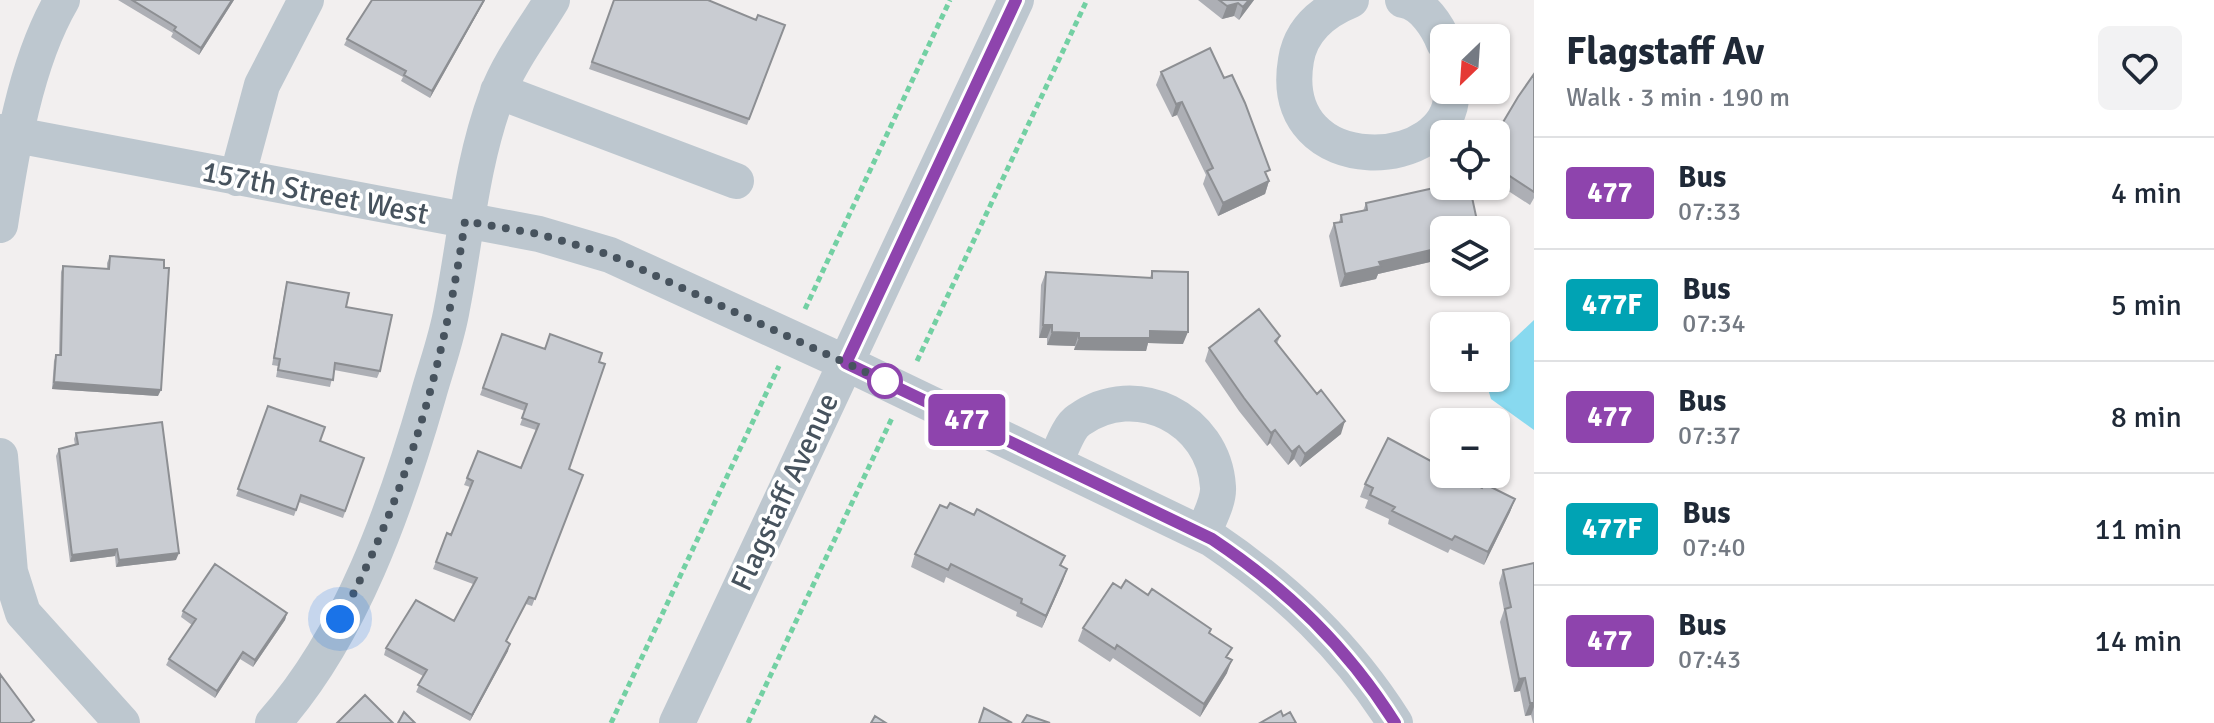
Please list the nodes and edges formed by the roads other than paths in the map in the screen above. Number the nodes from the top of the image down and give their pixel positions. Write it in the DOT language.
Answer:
graph roads {
  1 [pos="306,0"];
  2 [pos="552,0"];
  3 [pos="1016,0"];
  4 [pos="1351,0"];
  5 [pos="1403,0"];
  6 [pos="1411,0"];
  7 [pos="55,13"];
  8 [pos="1435,24"];
  9 [pos="498,91"];
  10 [pos="1450,104"];
  11 [pos="9,134"];
  12 [pos="237,178"];
  13 [pos="736,181"];
  14 [pos="465,221"];
  15 [pos="0,225"];
  16 [pos="846,363"];
  17 [pos="0,456"];
  18 [pos="1055,462"];
  19 [pos="1203,534"];
  20 [pos="122,723"];
  21 [pos="273,723"];
  22 [pos="677,723"];
  23 [pos="1395,723"];
  1 -- 12 [label="street"];
  2 -- 9 [label="street"];
  3 -- 16 [label="street, Flagstaff Avenue"];
  4 -- 10 [label="street"];
  5 -- 6 [label="street"];
  6 -- 8 [label="street"];
  7 -- 11 [label="street"];
  9 -- 13 [label="street"];
  9 -- 14 [label="street"];
  11 -- 12 [label="street, 157th Street West"];
  11 -- 15 [label="street"];
  12 -- 14 [label="street, 157th Street West"];
  14 -- 16 [label="street, 157th Street West"];
  14 -- 21 [label="street"];
  16 -- 18 [label="street, 157th Street West"];
  16 -- 22 [label="street, Flagstaff Avenue"];
  17 -- 20 [label="street"];
  18 -- 19 [label="street, 157th Street West"];
  18 -- 19 [label="street"];
  19 -- 23 [label="street, 157th Street West"];
}
